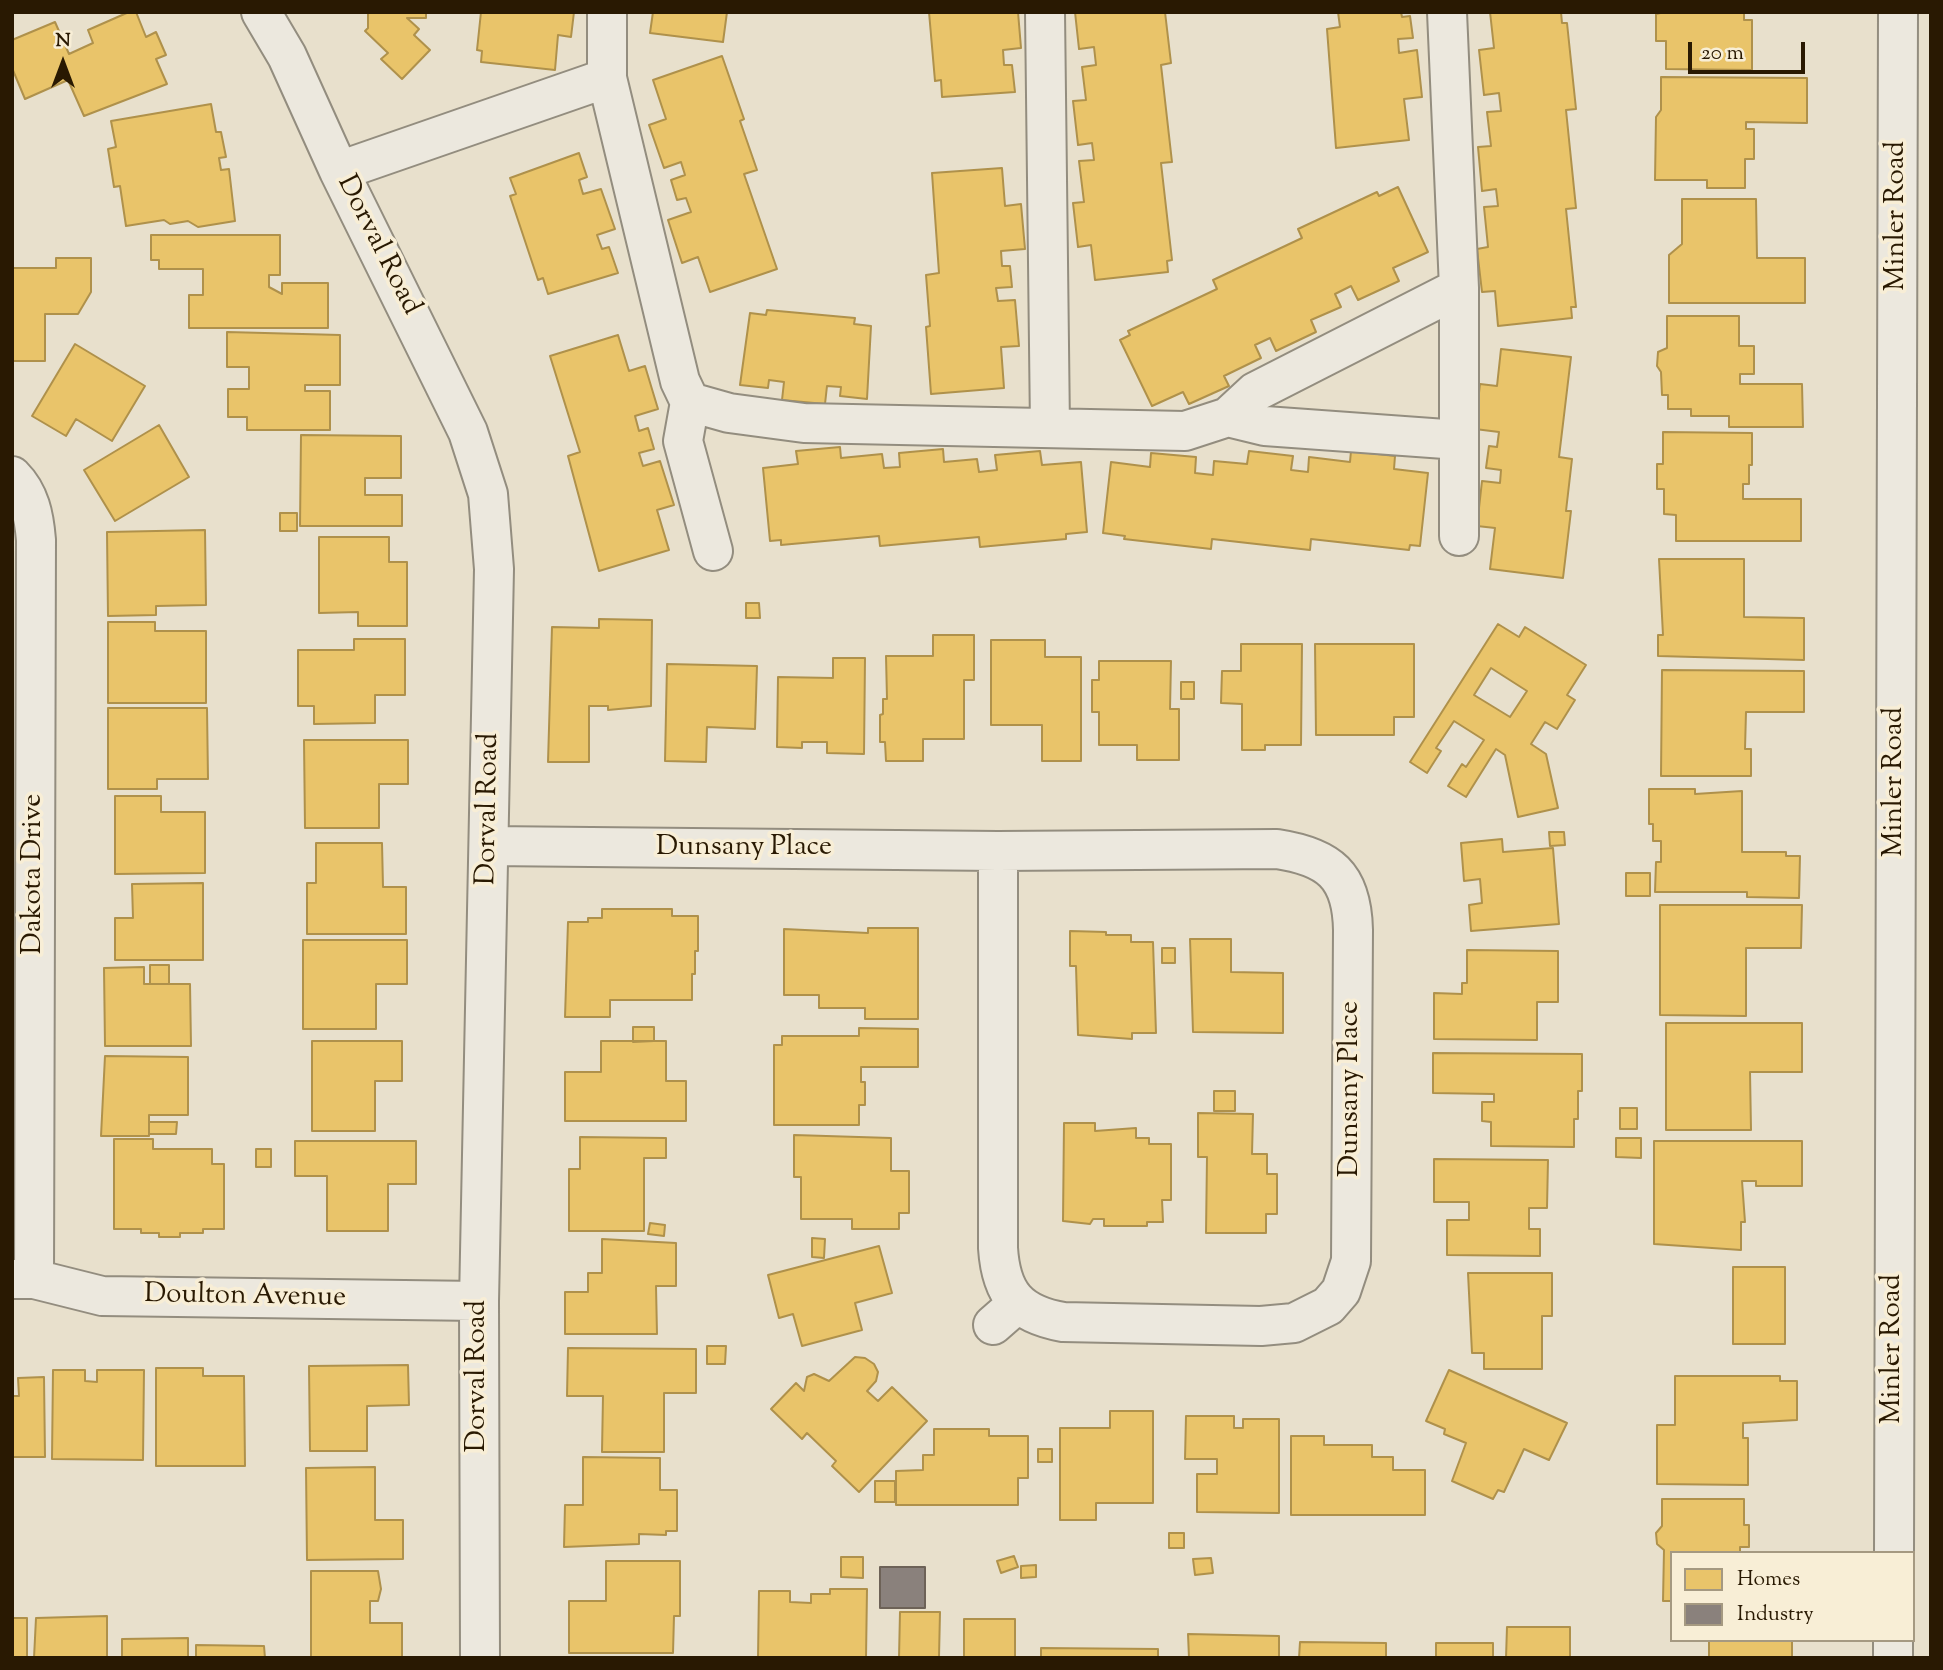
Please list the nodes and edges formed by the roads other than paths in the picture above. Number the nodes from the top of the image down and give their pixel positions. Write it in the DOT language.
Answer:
graph roads {
  1 [pos="261,12"];
  2 [pos="607,12"];
  3 [pos="1045,12"];
  4 [pos="1447,12"];
  5 [pos="1898,12"];
  6 [pos="607,78"];
  7 [pos="339,171"];
  8 [pos="1459,288"];
  9 [pos="690,402"];
  10 [pos="1228,417"];
  11 [pos="1050,428"];
  12 [pos="1459,440"];
  13 [pos="12,476"];
  14 [pos="1459,536"];
  15 [pos="713,551"];
  16 [pos="489,846"];
  17 [pos="998,851"];
  18 [pos="23,1279"];
  19 [pos="479,1301"];
  20 [pos="1894,1551"];
  21 [pos="480,1658"];
  1 -- 7 [label="street, Dorval Road"];
  2 -- 6 [label="street"];
  3 -- 11 [label="street"];
  4 -- 8 [label="street"];
  5 -- 20 [label="street, Minler Road"];
  6 -- 7 [label="street"];
  6 -- 9 [label="street"];
  7 -- 16 [label="street, Dorval Road"];
  8 -- 10 [label="street"];
  8 -- 12 [label="street"];
  9 -- 11 [label="street"];
  9 -- 15 [label="street"];
  10 -- 11 [label="street"];
  10 -- 12 [label="street"];
  12 -- 14 [label="street"];
  13 -- 18 [label="street, Dakota Drive"];
  16 -- 17 [label="street, Dunsany Place"];
  16 -- 19 [label="street, Dorval Road"];
  17 -- 17 [label="street, Dunsany Place"];
  18 -- 19 [label="street, Doulton Avenue"];
  19 -- 21 [label="street, Dorval Road"];
}
